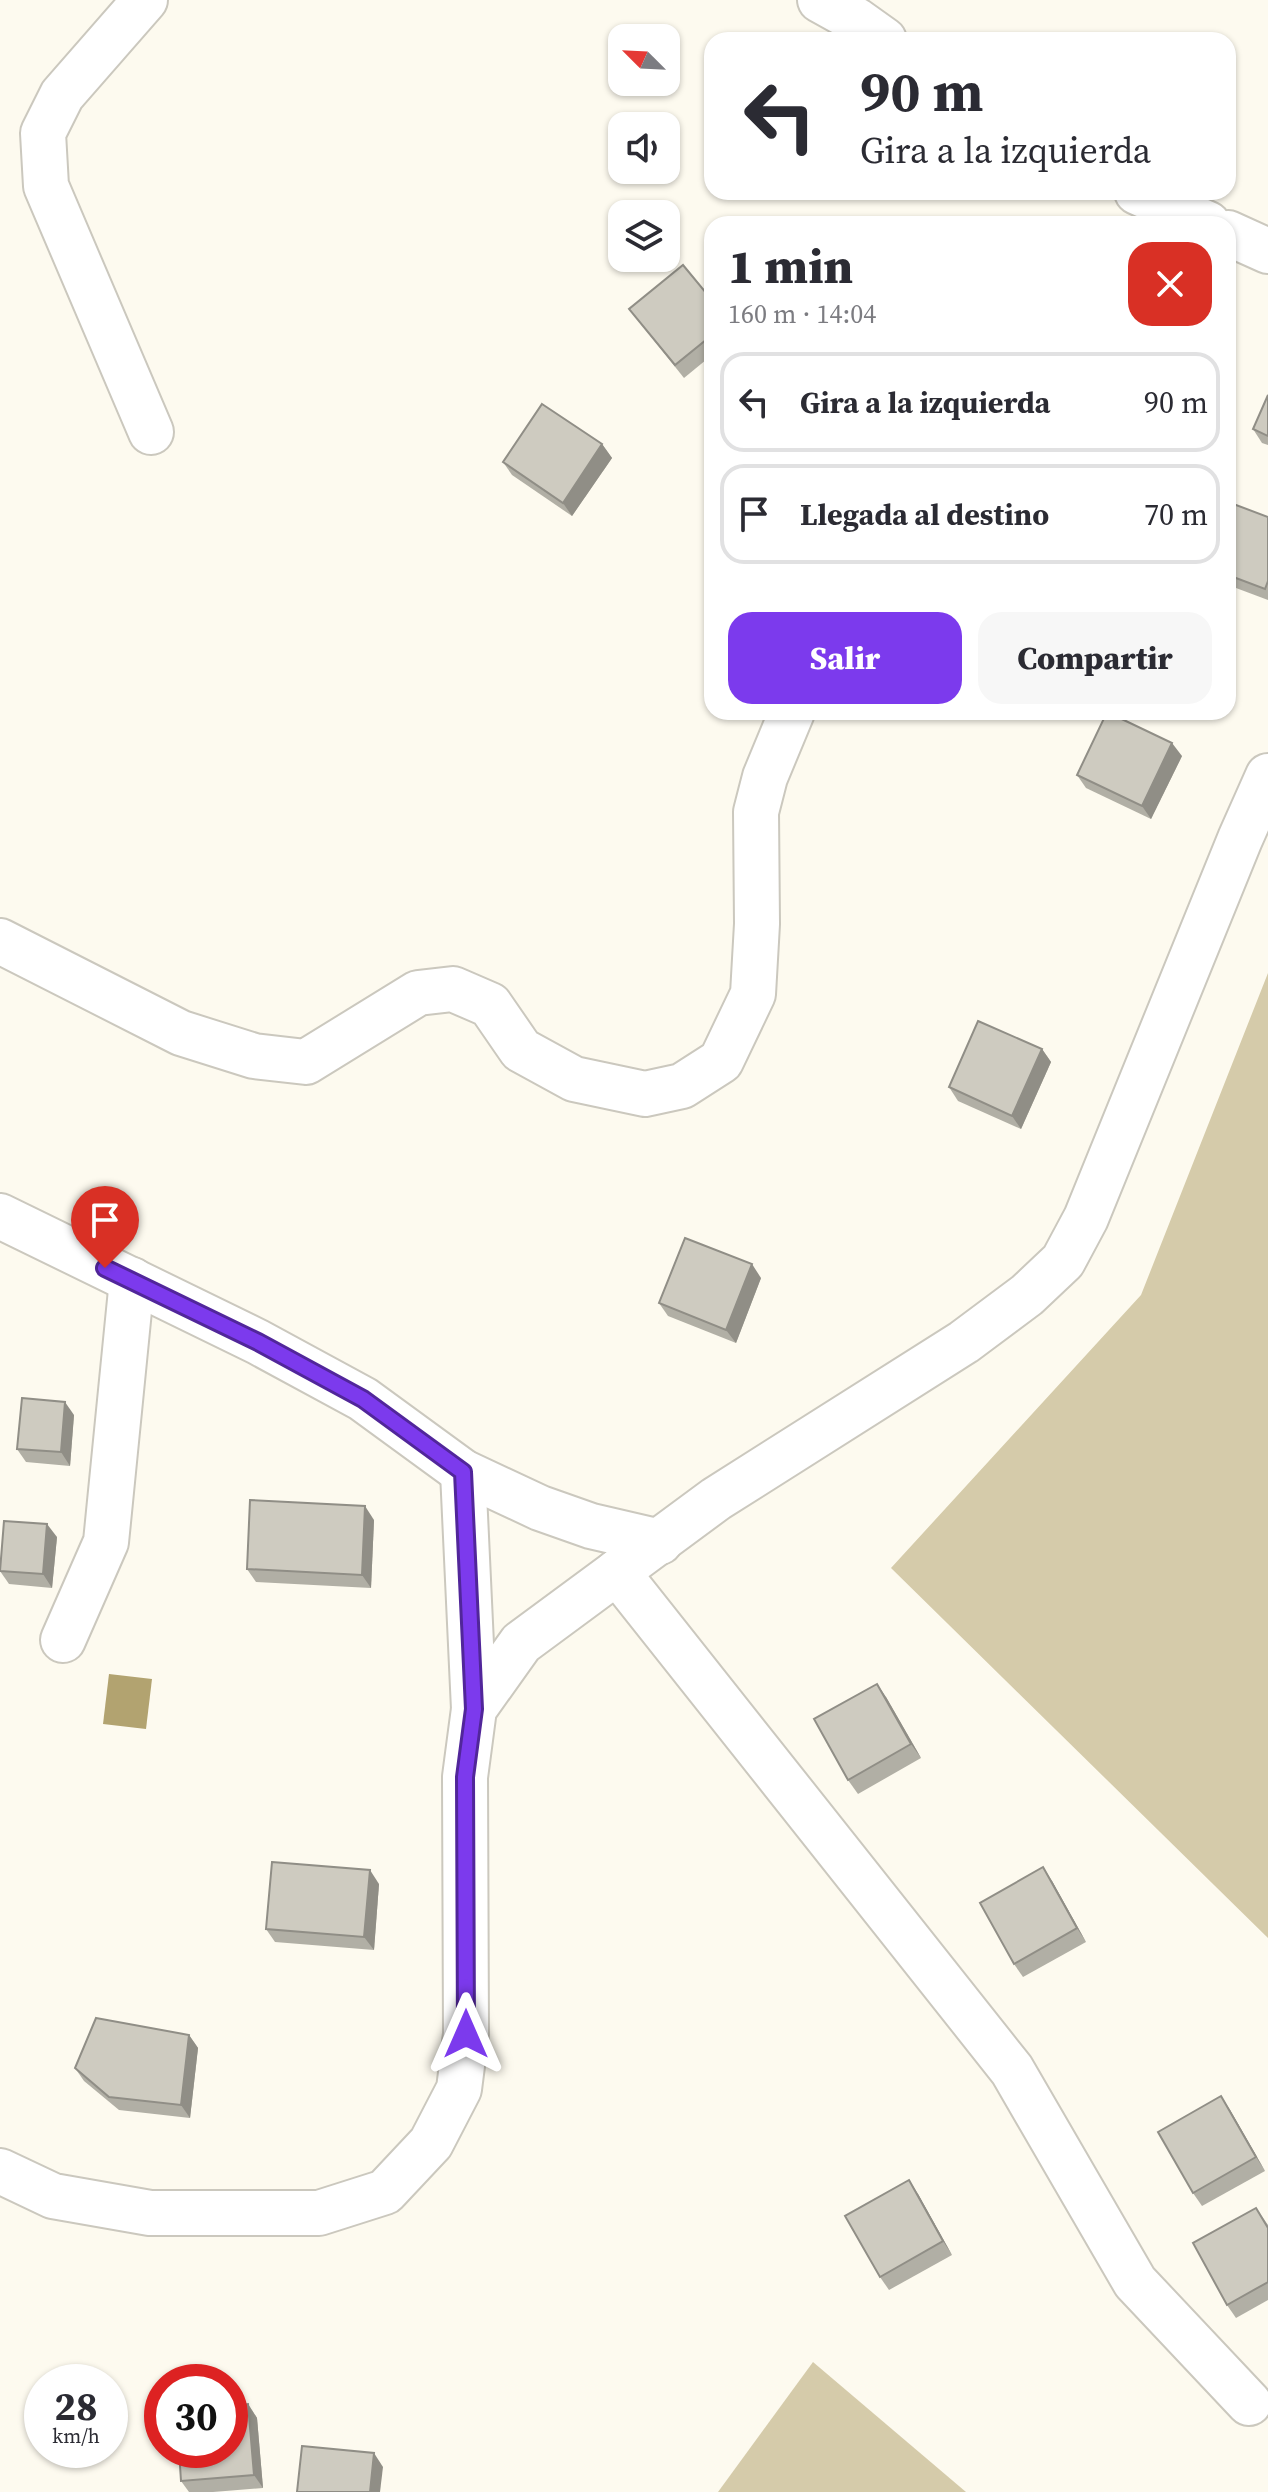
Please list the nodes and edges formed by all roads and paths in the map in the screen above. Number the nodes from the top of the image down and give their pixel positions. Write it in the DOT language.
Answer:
graph roads {
  1 [pos="145,0"];
  2 [pos="820,0"];
  3 [pos="873,32"];
  4 [pos="1155,200"];
  5 [pos="1190,216"];
  6 [pos="1236,237"];
  7 [pos="1268,251"];
  8 [pos="151,432"];
  9 [pos="789,720"];
  10 [pos="1268,776"];
  11 [pos="1254,844"];
  12 [pos="0,941"];
  13 [pos="0,1216"];
  14 [pos="132,1280"];
  15 [pos="463,1472"];
  16 [pos="660,1542"];
  17 [pos="617,1572"];
  18 [pos="63,1640"];
  19 [pos="474,1709"];
  20 [pos="0,2171"];
  21 [pos="1249,2403"];
  1 -- 8 [label="street"];
  2 -- 3 [label="street"];
  4 -- 5 [label="street"];
  6 -- 7 [label="street"];
  9 -- 12 [label="street"];
  10 -- 11 [label="street"];
  11 -- 16 [label="street"];
  13 -- 14 [label="street"];
  14 -- 15 [label="street"];
  14 -- 18 [label="street"];
  15 -- 16 [label="street"];
  15 -- 19 [label="street"];
  16 -- 17 [label="street"];
  17 -- 19 [label="street"];
  17 -- 21 [label="street"];
  19 -- 20 [label="street"];
}
